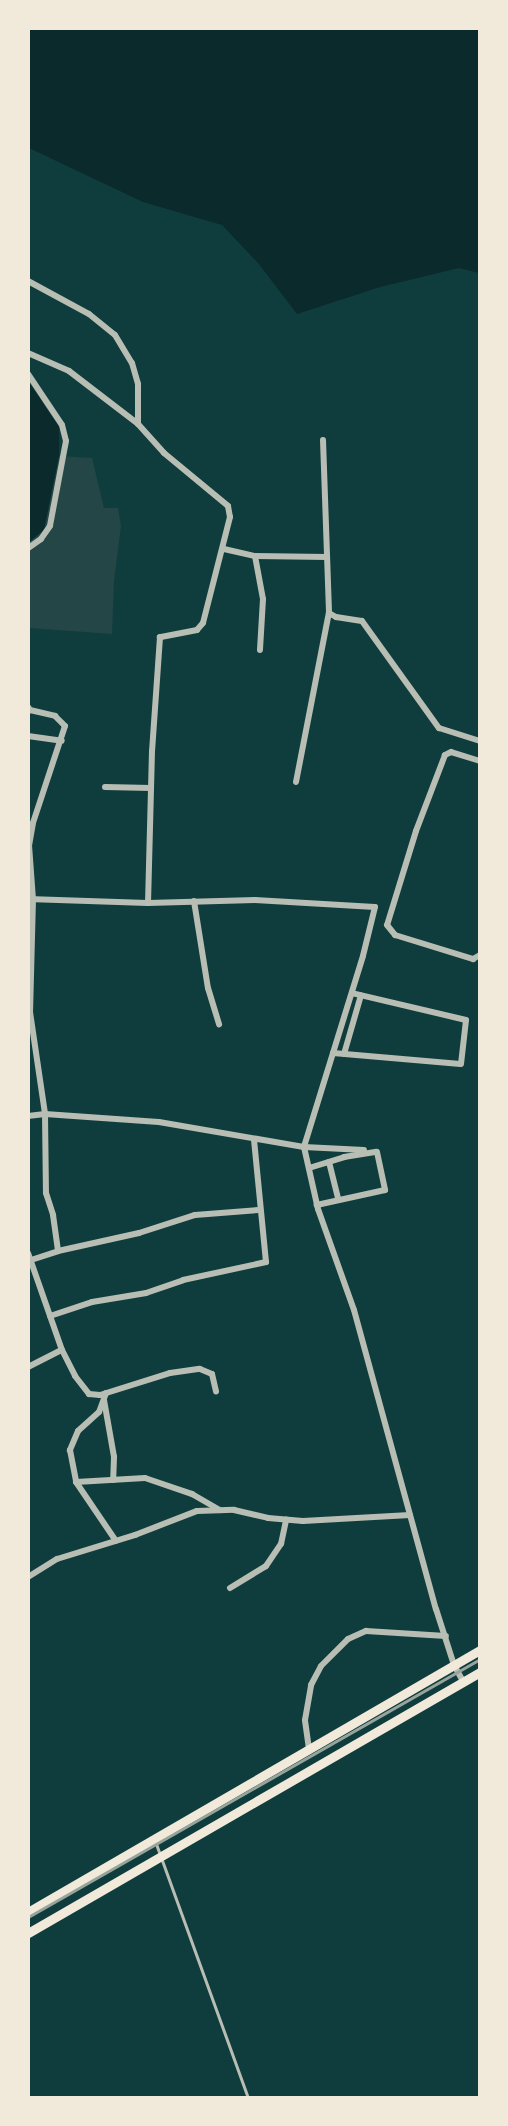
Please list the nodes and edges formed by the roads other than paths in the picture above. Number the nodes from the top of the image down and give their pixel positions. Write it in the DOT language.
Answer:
graph roads {
  1 [pos="28,281"];
  2 [pos="28,353"];
  3 [pos="28,375"];
  4 [pos="138,424"];
  5 [pos="323,440"];
  6 [pos="28,548"];
  7 [pos="224,549"];
  8 [pos="255,556"];
  9 [pos="327,557"];
  10 [pos="329,613"];
  11 [pos="260,650"];
  12 [pos="28,707"];
  13 [pos="28,736"];
  14 [pos="62,741"];
  15 [pos="480,741"];
  16 [pos="480,761"];
  17 [pos="296,782"];
  18 [pos="105,788"];
  19 [pos="151,788"];
  20 [pos="31,899"];
  21 [pos="194,901"];
  22 [pos="147,903"];
  23 [pos="480,955"];
  24 [pos="352,993"];
  25 [pos="361,995"];
  26 [pos="219,1024"];
  27 [pos="333,1053"];
  28 [pos="344,1054"];
  29 [pos="45,1114"];
  30 [pos="28,1116"];
  31 [pos="254,1140"];
  32 [pos="304,1147"];
  33 [pos="364,1150"];
  34 [pos="329,1162"];
  35 [pos="309,1168"];
  36 [pos="338,1200"];
  37 [pos="317,1205"];
  38 [pos="259,1210"];
  39 [pos="58,1251"];
  40 [pos="30,1256"];
  41 [pos="50,1316"];
  42 [pos="62,1350"];
  43 [pos="28,1367"];
  44 [pos="216,1392"];
  45 [pos="105,1396"];
  46 [pos="113,1480"];
  47 [pos="76,1482"];
  48 [pos="221,1510"];
  49 [pos="410,1515"];
  50 [pos="286,1520"];
  51 [pos="116,1541"];
  52 [pos="28,1577"];
  53 [pos="230,1588"];
  54 [pos="446,1636"];
  55 [pos="480,1650"];
  56 [pos="454,1665"];
  57 [pos="480,1672"];
  58 [pos="463,1681"];
  59 [pos="309,1749"];
  60 [pos="154,1839"];
  61 [pos="160,1857"];
  62 [pos="28,1912"];
  63 [pos="28,1934"];
  64 [pos="248,2097"];
  1 -- 4 [label="street"];
  2 -- 4 [label="street"];
  3 -- 6 [label="street"];
  4 -- 7 [label="street"];
  5 -- 9 [label="street"];
  7 -- 8 [label="street"];
  7 -- 19 [label="street"];
  8 -- 9 [label="street"];
  8 -- 11 [label="street"];
  9 -- 10 [label="street"];
  10 -- 15 [label="street"];
  10 -- 17 [label="street"];
  12 -- 14 [label="street"];
  13 -- 14 [label="street"];
  14 -- 20 [label="street"];
  16 -- 23 [label="street"];
  18 -- 19 [label="street"];
  19 -- 22 [label="street"];
  20 -- 22 [label="street"];
  20 -- 29 [label="street"];
  21 -- 22 [label="street"];
  21 -- 24 [label="street"];
  21 -- 26 [label="street"];
  24 -- 25 [label="street"];
  24 -- 27 [label="street"];
  25 -- 28 [label="street"];
  25 -- 28 [label="street"];
  27 -- 28 [label="street"];
  27 -- 32 [label="street"];
  29 -- 30 [label="street"];
  29 -- 31 [label="street"];
  29 -- 39 [label="street"];
  31 -- 32 [label="street"];
  31 -- 38 [label="street"];
  32 -- 33 [label="street"];
  32 -- 35 [label="street"];
  34 -- 35 [label="street"];
  34 -- 36 [label="street"];
  34 -- 36 [label="street"];
  35 -- 37 [label="street"];
  36 -- 37 [label="street"];
  37 -- 49 [label="street"];
  38 -- 39 [label="street"];
  38 -- 41 [label="street"];
  39 -- 40 [label="street"];
  40 -- 41 [label="street"];
  41 -- 42 [label="street"];
  42 -- 43 [label="street"];
  42 -- 45 [label="street"];
  44 -- 45 [label="street"];
  45 -- 46 [label="street"];
  45 -- 47 [label="street"];
  46 -- 47 [label="street"];
  46 -- 48 [label="street"];
  47 -- 51 [label="street"];
  48 -- 50 [label="street"];
  48 -- 51 [label="street"];
  49 -- 50 [label="street"];
  49 -- 54 [label="street"];
  50 -- 53 [label="street"];
  51 -- 52 [label="street"];
  54 -- 56 [label="street"];
  54 -- 59 [label="street"];
  55 -- 56 [label="main road"];
  56 -- 58 [label="street"];
  56 -- 59 [label="main road"];
  57 -- 58 [label="main road"];
  58 -- 61 [label="main road"];
  59 -- 60 [label="main road"];
  60 -- 61 [label="lane"];
  60 -- 62 [label="main road"];
  61 -- 63 [label="main road"];
  61 -- 64 [label="lane"];
}
